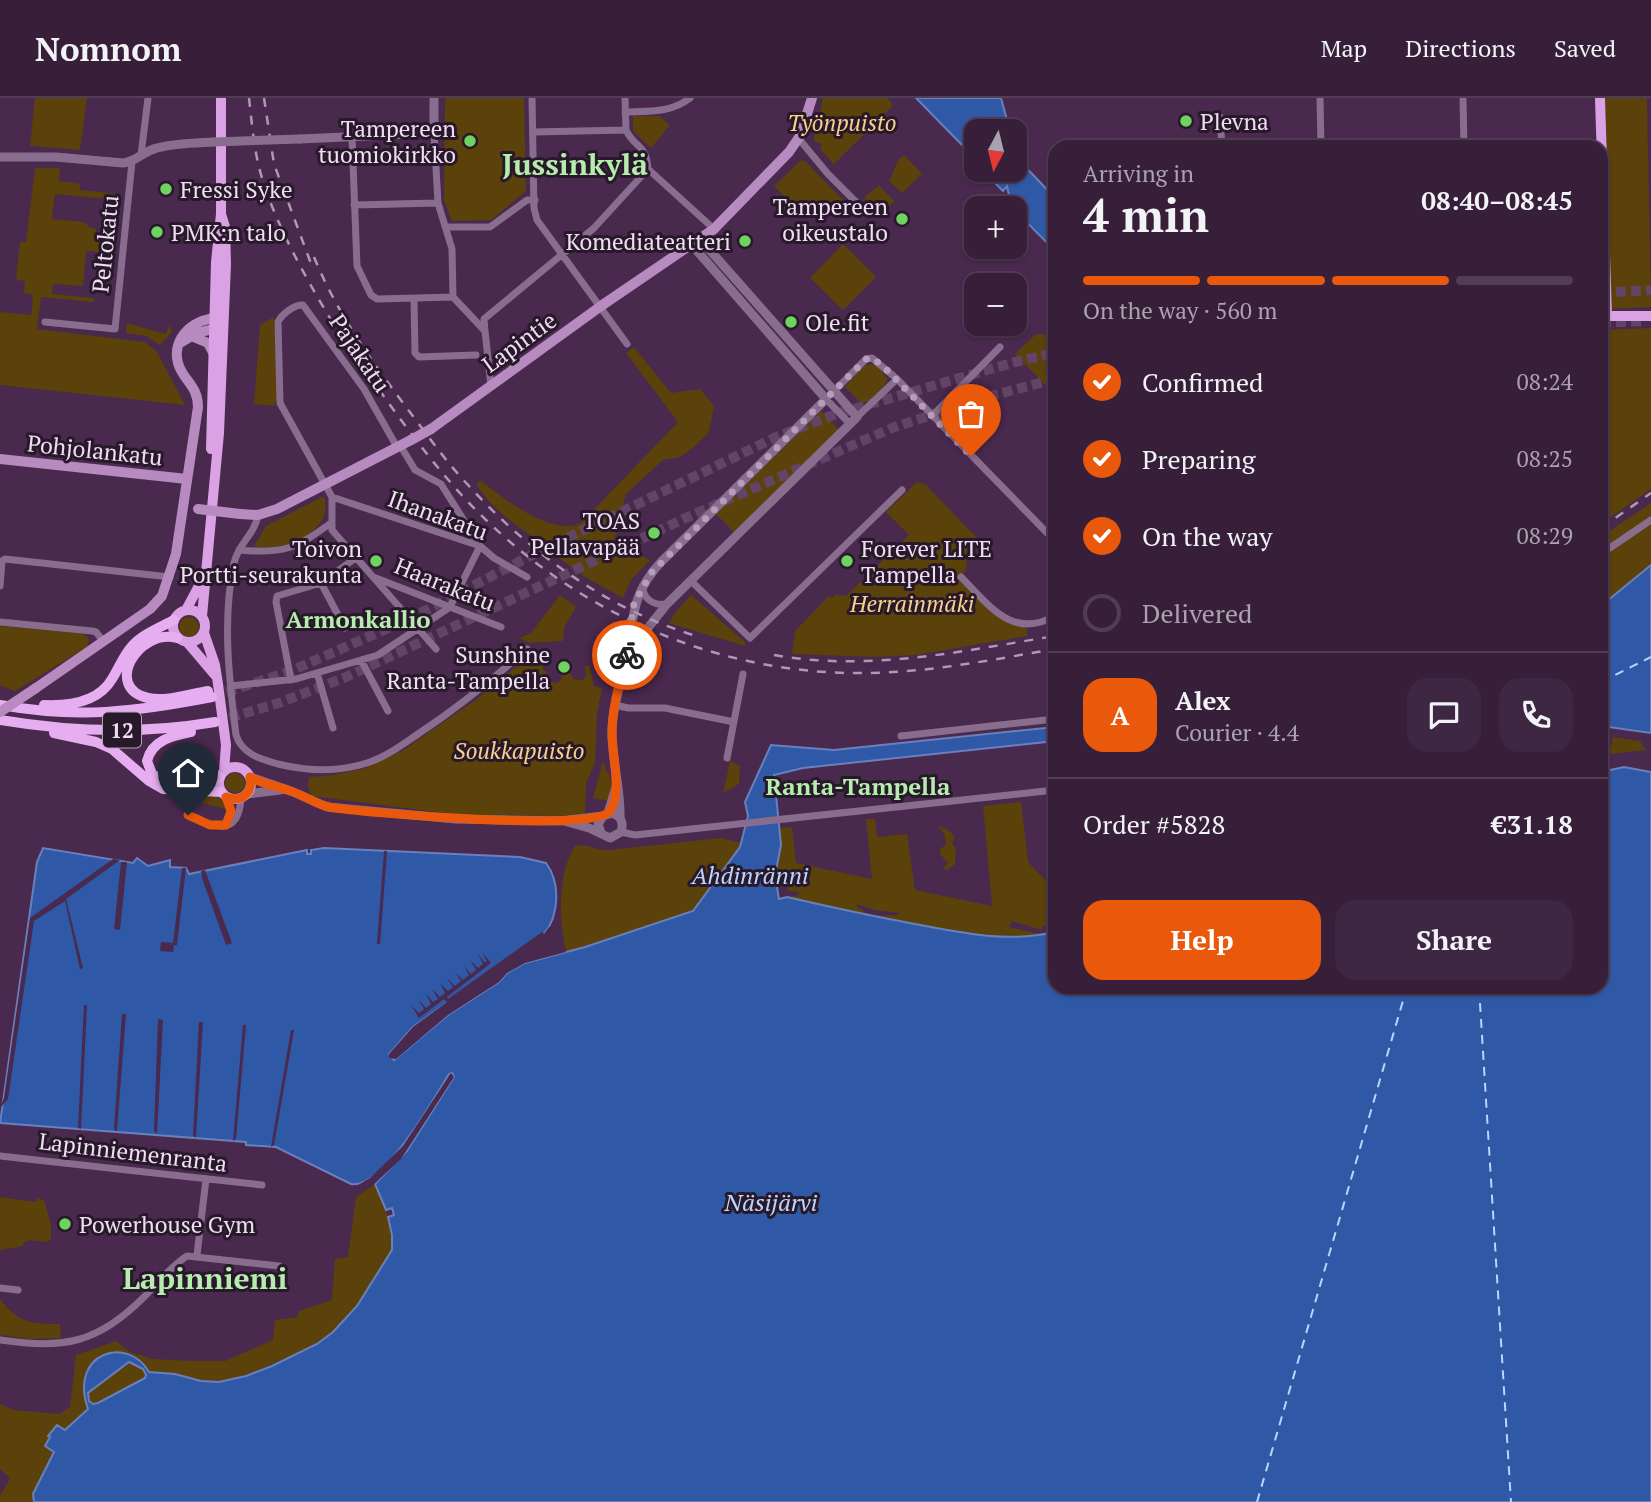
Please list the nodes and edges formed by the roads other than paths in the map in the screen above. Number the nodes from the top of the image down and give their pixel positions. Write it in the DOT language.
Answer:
graph roads {
  1 [pos="148,98"];
  2 [pos="221,98"];
  3 [pos="434,98"];
  4 [pos="532,98"];
  5 [pos="625,98"];
  6 [pos="690,98"];
  7 [pos="811,98"];
  8 [pos="1320,98"];
  9 [pos="1463,98"];
  10 [pos="1600,98"];
  11 [pos="625,112"];
  12 [pos="1220,117"];
  13 [pos="626,130"];
  14 [pos="534,132"];
  15 [pos="434,133"];
  16 [pos="352,137"];
  17 [pos="799,139"];
  18 [pos="1222,140"];
  19 [pos="1321,140"];
  20 [pos="1464,140"];
  21 [pos="1601,140"];
  22 [pos="142,155"];
  23 [pos="0,157"];
  24 [pos="132,162"];
  25 [pos="649,169"];
  26 [pos="535,200"];
  27 [pos="856,202"];
  28 [pos="438,203"];
  29 [pos="354,205"];
  30 [pos="447,227"];
  31 [pos="714,229"];
  32 [pos="696,242"];
  33 [pos="562,254"];
  34 [pos="453,297"];
  35 [pos="414,299"];
  36 [pos="601,306"];
  37 [pos="1608,316"];
  38 [pos="1651,316"];
  39 [pos="45,322"];
  40 [pos="219,322"];
  41 [pos="485,331"];
  42 [pos="191,336"];
  43 [pos="180,344"];
  44 [pos="627,344"];
  45 [pos="1000,347"];
  46 [pos="214,355"];
  47 [pos="476,355"];
  48 [pos="897,379"];
  49 [pos="491,386"];
  50 [pos="829,396"];
  51 [pos="932,416"];
  52 [pos="853,421"];
  53 [pos="399,446"];
  54 [pos="0,459"];
  55 [pos="187,479"];
  56 [pos="214,479"];
  57 [pos="325,484"];
  58 [pos="902,490"];
  59 [pos="332,497"];
  60 [pos="183,507"];
  61 [pos="258,515"];
  62 [pos="1651,520"];
  63 [pos="331,523"];
  64 [pos="1048,534"];
  65 [pos="480,546"];
  66 [pos="1608,549"];
  67 [pos="239,550"];
  68 [pos="357,557"];
  69 [pos="206,573"];
  70 [pos="170,577"];
  71 [pos="375,577"];
  72 [pos="527,577"];
  73 [pos="961,577"];
  74 [pos="321,583"];
  75 [pos="694,583"];
  76 [pos="643,584"];
  77 [pos="0,586"];
  78 [pos="667,604"];
  79 [pos="450,607"];
  80 [pos="186,610"];
  81 [pos="202,616"];
  82 [pos="1048,619"];
  83 [pos="174,621"];
  84 [pos="0,622"];
  85 [pos="417,627"];
  86 [pos="501,627"];
  87 [pos="345,628"];
  88 [pos="204,633"];
  89 [pos="182,640"];
  90 [pos="104,642"];
  91 [pos="436,649"];
  92 [pos="527,649"];
  93 [pos="627,653"];
  94 [pos="361,660"];
  95 [pos="317,673"];
  96 [pos="743,674"];
  97 [pos="215,675"];
  98 [pos="291,680"];
  99 [pos="231,686"];
  100 [pos="615,705"];
  101 [pos="2,708"];
  102 [pos="388,710"];
  103 [pos="0,720"];
  104 [pos="1048,720"];
  105 [pos="734,722"];
  106 [pos="29,724"];
  107 [pos="333,727"];
  108 [pos="901,736"];
  109 [pos="226,745"];
  110 [pos="727,758"];
  111 [pos="222,774"];
  112 [pos="247,774"];
  113 [pos="617,785"];
  114 [pos="286,789"];
  115 [pos="1048,791"];
  116 [pos="223,794"];
  117 [pos="244,796"];
  118 [pos="188,815"];
  119 [pos="606,815"];
  120 [pos="621,818"];
  121 [pos="564,821"];
  122 [pos="226,825"];
  123 [pos="621,832"];
  124 [pos="601,834"];
  125 [pos="0,1156"];
  126 [pos="206,1179"];
  127 [pos="262,1185"];
  128 [pos="197,1255"];
  129 [pos="279,1266"];
  130 [pos="0,1288"];
  131 [pos="18,1290"];
  132 [pos="0,1340"];
  1 -- 22 [label="street"];
  2 -- 40 [label="main road"];
  3 -- 15 [label="street"];
  4 -- 14 [label="street"];
  5 -- 11 [label="street"];
  6 -- 11 [label="street"];
  7 -- 17 [label="main road, Lapintie"];
  8 -- 19 [label="street"];
  9 -- 20 [label="street"];
  10 -- 21 [label="main road"];
  11 -- 13 [label="street"];
  12 -- 18 [label="street"];
  13 -- 14 [label="street"];
  13 -- 25 [label="street"];
  14 -- 26 [label="street"];
  15 -- 16 [label="street"];
  15 -- 28 [label="street"];
  16 -- 22 [label="street, bridge"];
  16 -- 29 [label="street"];
  17 -- 27 [label="street"];
  17 -- 31 [label="main road, Lapintie"];
  22 -- 24 [label="street"];
  23 -- 24 [label="street"];
  24 -- 39 [label="street, Peltokatu"];
  25 -- 31 [label="street"];
  25 -- 33 [label="street"];
  26 -- 30 [label="street"];
  26 -- 33 [label="street"];
  28 -- 29 [label="street"];
  28 -- 30 [label="street"];
  29 -- 35 [label="street"];
  30 -- 34 [label="street"];
  31 -- 32 [label="main road, Lapintie"];
  32 -- 36 [label="main road, Lapintie"];
  32 -- 50 [label="street"];
  33 -- 36 [label="street"];
  33 -- 41 [label="street"];
  34 -- 35 [label="street"];
  34 -- 41 [label="street"];
  35 -- 47 [label="street"];
  36 -- 44 [label="street"];
  36 -- 49 [label="main road, Lapintie"];
  37 -- 38 [label="main road"];
  40 -- 42 [label="main road"];
  40 -- 43 [label="main road"];
  40 -- 46 [label="main road"];
  40 -- 56 [label="main road"];
  41 -- 49 [label="street"];
  42 -- 43 [label="main road"];
  42 -- 46 [label="main road"];
  43 -- 55 [label="main road"];
  45 -- 51 [label="street"];
  46 -- 56 [label="main road"];
  48 -- 50 [label="street"];
  48 -- 51 [label="street"];
  48 -- 52 [label="street"];
  49 -- 53 [label="main road, Lapintie, bridge"];
  50 -- 52 [label="street"];
  50 -- 76 [label="street"];
  51 -- 64 [label="street"];
  52 -- 75 [label="street"];
  53 -- 57 [label="main road, Lapintie"];
  53 -- 57 [label="street, Pajakatu"];
  53 -- 65 [label="street, Pajakatu"];
  54 -- 55 [label="main road, Pohjolankatu"];
  55 -- 60 [label="main road"];
  56 -- 69 [label="main road"];
  57 -- 59 [label="street"];
  57 -- 61 [label="main road, Lapintie"];
  58 -- 75 [label="street"];
  59 -- 63 [label="street"];
  59 -- 65 [label="street, Ihanakatu"];
  60 -- 61 [label="main road, Lapintie, bridge"];
  60 -- 70 [label="main road"];
  61 -- 67 [label="street"];
  62 -- 66 [label="street"];
  63 -- 67 [label="street"];
  63 -- 68 [label="street"];
  65 -- 72 [label="street, Ihanakatu"];
  65 -- 79 [label="street"];
  67 -- 99 [label="street"];
  68 -- 71 [label="street"];
  68 -- 74 [label="street"];
  69 -- 80 [label="main road"];
  69 -- 81 [label="main road"];
  70 -- 77 [label="street"];
  70 -- 90 [label="main road"];
  71 -- 79 [label="street, Haarakatu"];
  71 -- 85 [label="street"];
  73 -- 82 [label="street"];
  74 -- 87 [label="street"];
  74 -- 98 [label="street"];
  75 -- 78 [label="street"];
  76 -- 78 [label="street"];
  76 -- 93 [label="street"];
  78 -- 93 [label="street"];
  79 -- 85 [label="street"];
  79 -- 86 [label="street, Haarakatu"];
  80 -- 81 [label="main road"];
  80 -- 83 [label="main road"];
  81 -- 88 [label="main road"];
  83 -- 89 [label="main road"];
  83 -- 101 [label="highway"];
  84 -- 90 [label="street"];
  85 -- 91 [label="street"];
  85 -- 94 [label="street"];
  88 -- 89 [label="main road"];
  88 -- 97 [label="main road"];
  89 -- 97 [label="main road"];
  89 -- 101 [label="highway, 12"];
  90 -- 101 [label="main road, bridge"];
  92 -- 99 [label="street"];
  93 -- 100 [label="street"];
  94 -- 95 [label="street"];
  94 -- 102 [label="street"];
  95 -- 98 [label="street"];
  95 -- 107 [label="street"];
  96 -- 105 [label="street"];
  97 -- 109 [label="main road"];
  98 -- 99 [label="street"];
  100 -- 105 [label="street"];
  100 -- 113 [label="street"];
  103 -- 106 [label="highway, 12"];
  104 -- 108 [label="street"];
  105 -- 110 [label="street"];
  106 -- 111 [label="highway, 12"];
  106 -- 116 [label="highway"];
  109 -- 111 [label="main road"];
  109 -- 112 [label="main road"];
  111 -- 112 [label="main road"];
  111 -- 116 [label="main road"];
  112 -- 114 [label="street"];
  112 -- 117 [label="main road"];
  113 -- 119 [label="street"];
  113 -- 120 [label="street"];
  114 -- 117 [label="street"];
  114 -- 121 [label="street"];
  115 -- 123 [label="street"];
  116 -- 117 [label="main road"];
  116 -- 122 [label="street"];
  117 -- 122 [label="street"];
  118 -- 122 [label="street"];
  119 -- 120 [label="street"];
  119 -- 121 [label="street"];
  119 -- 124 [label="street"];
  120 -- 123 [label="street"];
  121 -- 124 [label="street"];
  123 -- 124 [label="street"];
  125 -- 126 [label="street, Lapinniemenranta"];
  126 -- 127 [label="street, Lapinniemenranta"];
  126 -- 128 [label="street"];
  128 -- 129 [label="street"];
  128 -- 132 [label="street"];
  130 -- 131 [label="street"];
}
